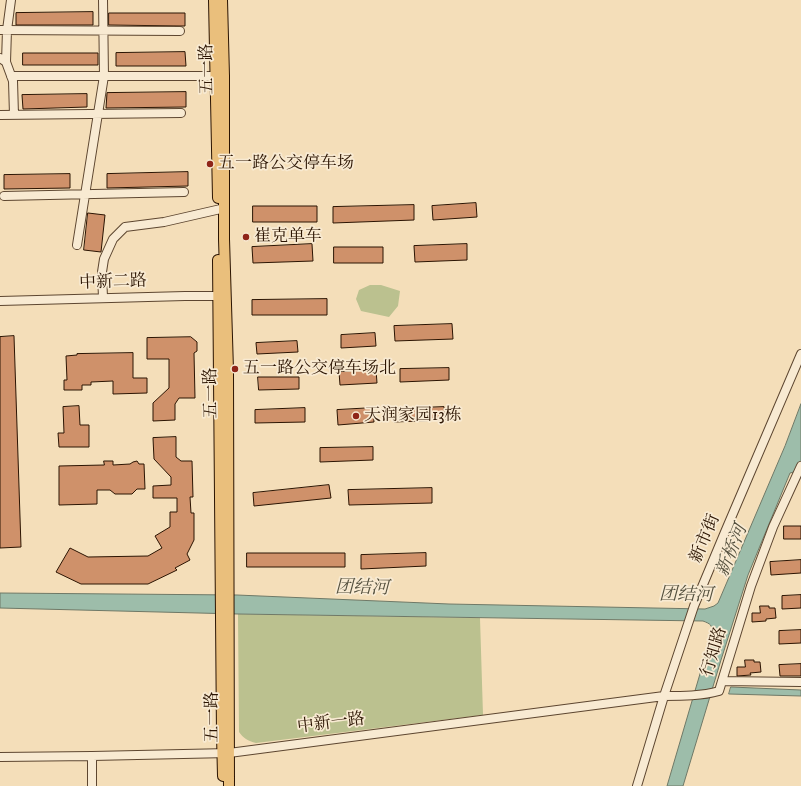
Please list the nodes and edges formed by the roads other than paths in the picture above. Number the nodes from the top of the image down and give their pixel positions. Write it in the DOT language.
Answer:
graph roads {
  1 [pos="11,0"];
  2 [pos="102,0"];
  3 [pos="214,0"];
  4 [pos="222,0"];
  5 [pos="4,30"];
  6 [pos="103,31"];
  7 [pos="180,31"];
  8 [pos="3,60"];
  9 [pos="11,76"];
  10 [pos="104,76"];
  11 [pos="224,76"];
  12 [pos="181,113"];
  13 [pos="98,114"];
  14 [pos="0,115"];
  15 [pos="14,115"];
  16 [pos="184,192"];
  17 [pos="85,194"];
  18 [pos="4,196"];
  19 [pos="224,208"];
  20 [pos="77,245"];
  21 [pos="222,296"];
  22 [pos="103,298"];
  23 [pos="0,301"];
  24 [pos="801,354"];
  25 [pos="799,470"];
  26 [pos="722,681"];
  27 [pos="801,682"];
  28 [pos="716,692"];
  29 [pos="664,696"];
  30 [pos="226,753"];
  31 [pos="92,756"];
  32 [pos="0,757"];
  33 [pos="92,786"];
  34 [pos="223,786"];
  35 [pos="229,786"];
  36 [pos="638,786"];
  1 -- 5 [label="street"];
  2 -- 6 [label="street"];
  3 -- 21 [label="main road, 五一路"];
  4 -- 11 [label="main road, 五一路"];
  5 -- 6 [label="street"];
  5 -- 8 [label="street"];
  6 -- 7 [label="street"];
  6 -- 10 [label="street"];
  8 -- 9 [label="street"];
  9 -- 10 [label="street"];
  9 -- 15 [label="street"];
  10 -- 11 [label="street"];
  10 -- 13 [label="street"];
  11 -- 19 [label="main road, 五一路"];
  12 -- 13 [label="street"];
  13 -- 15 [label="street"];
  13 -- 17 [label="street"];
  14 -- 15 [label="street"];
  16 -- 17 [label="street"];
  17 -- 18 [label="street"];
  17 -- 20 [label="street"];
  19 -- 21 [label="main road, 五一路"];
  19 -- 22 [label="street"];
  21 -- 22 [label="street, 中新二路"];
  21 -- 30 [label="main road, 五一路"];
  22 -- 23 [label="street, 中新二路"];
  24 -- 29 [label="street, 新市街"];
  25 -- 26 [label="street, 行知路"];
  26 -- 27 [label="street"];
  26 -- 28 [label="street, 行知路"];
  28 -- 29 [label="street, 中新一路"];
  29 -- 30 [label="street, 中新一路"];
  29 -- 36 [label="street, 新市街"];
  30 -- 31 [label="street, 中新一路"];
  30 -- 34 [label="main road, 五一路"];
  30 -- 35 [label="main road, 五一路"];
  31 -- 32 [label="street, 中新一路"];
  31 -- 33 [label="street"];
}
